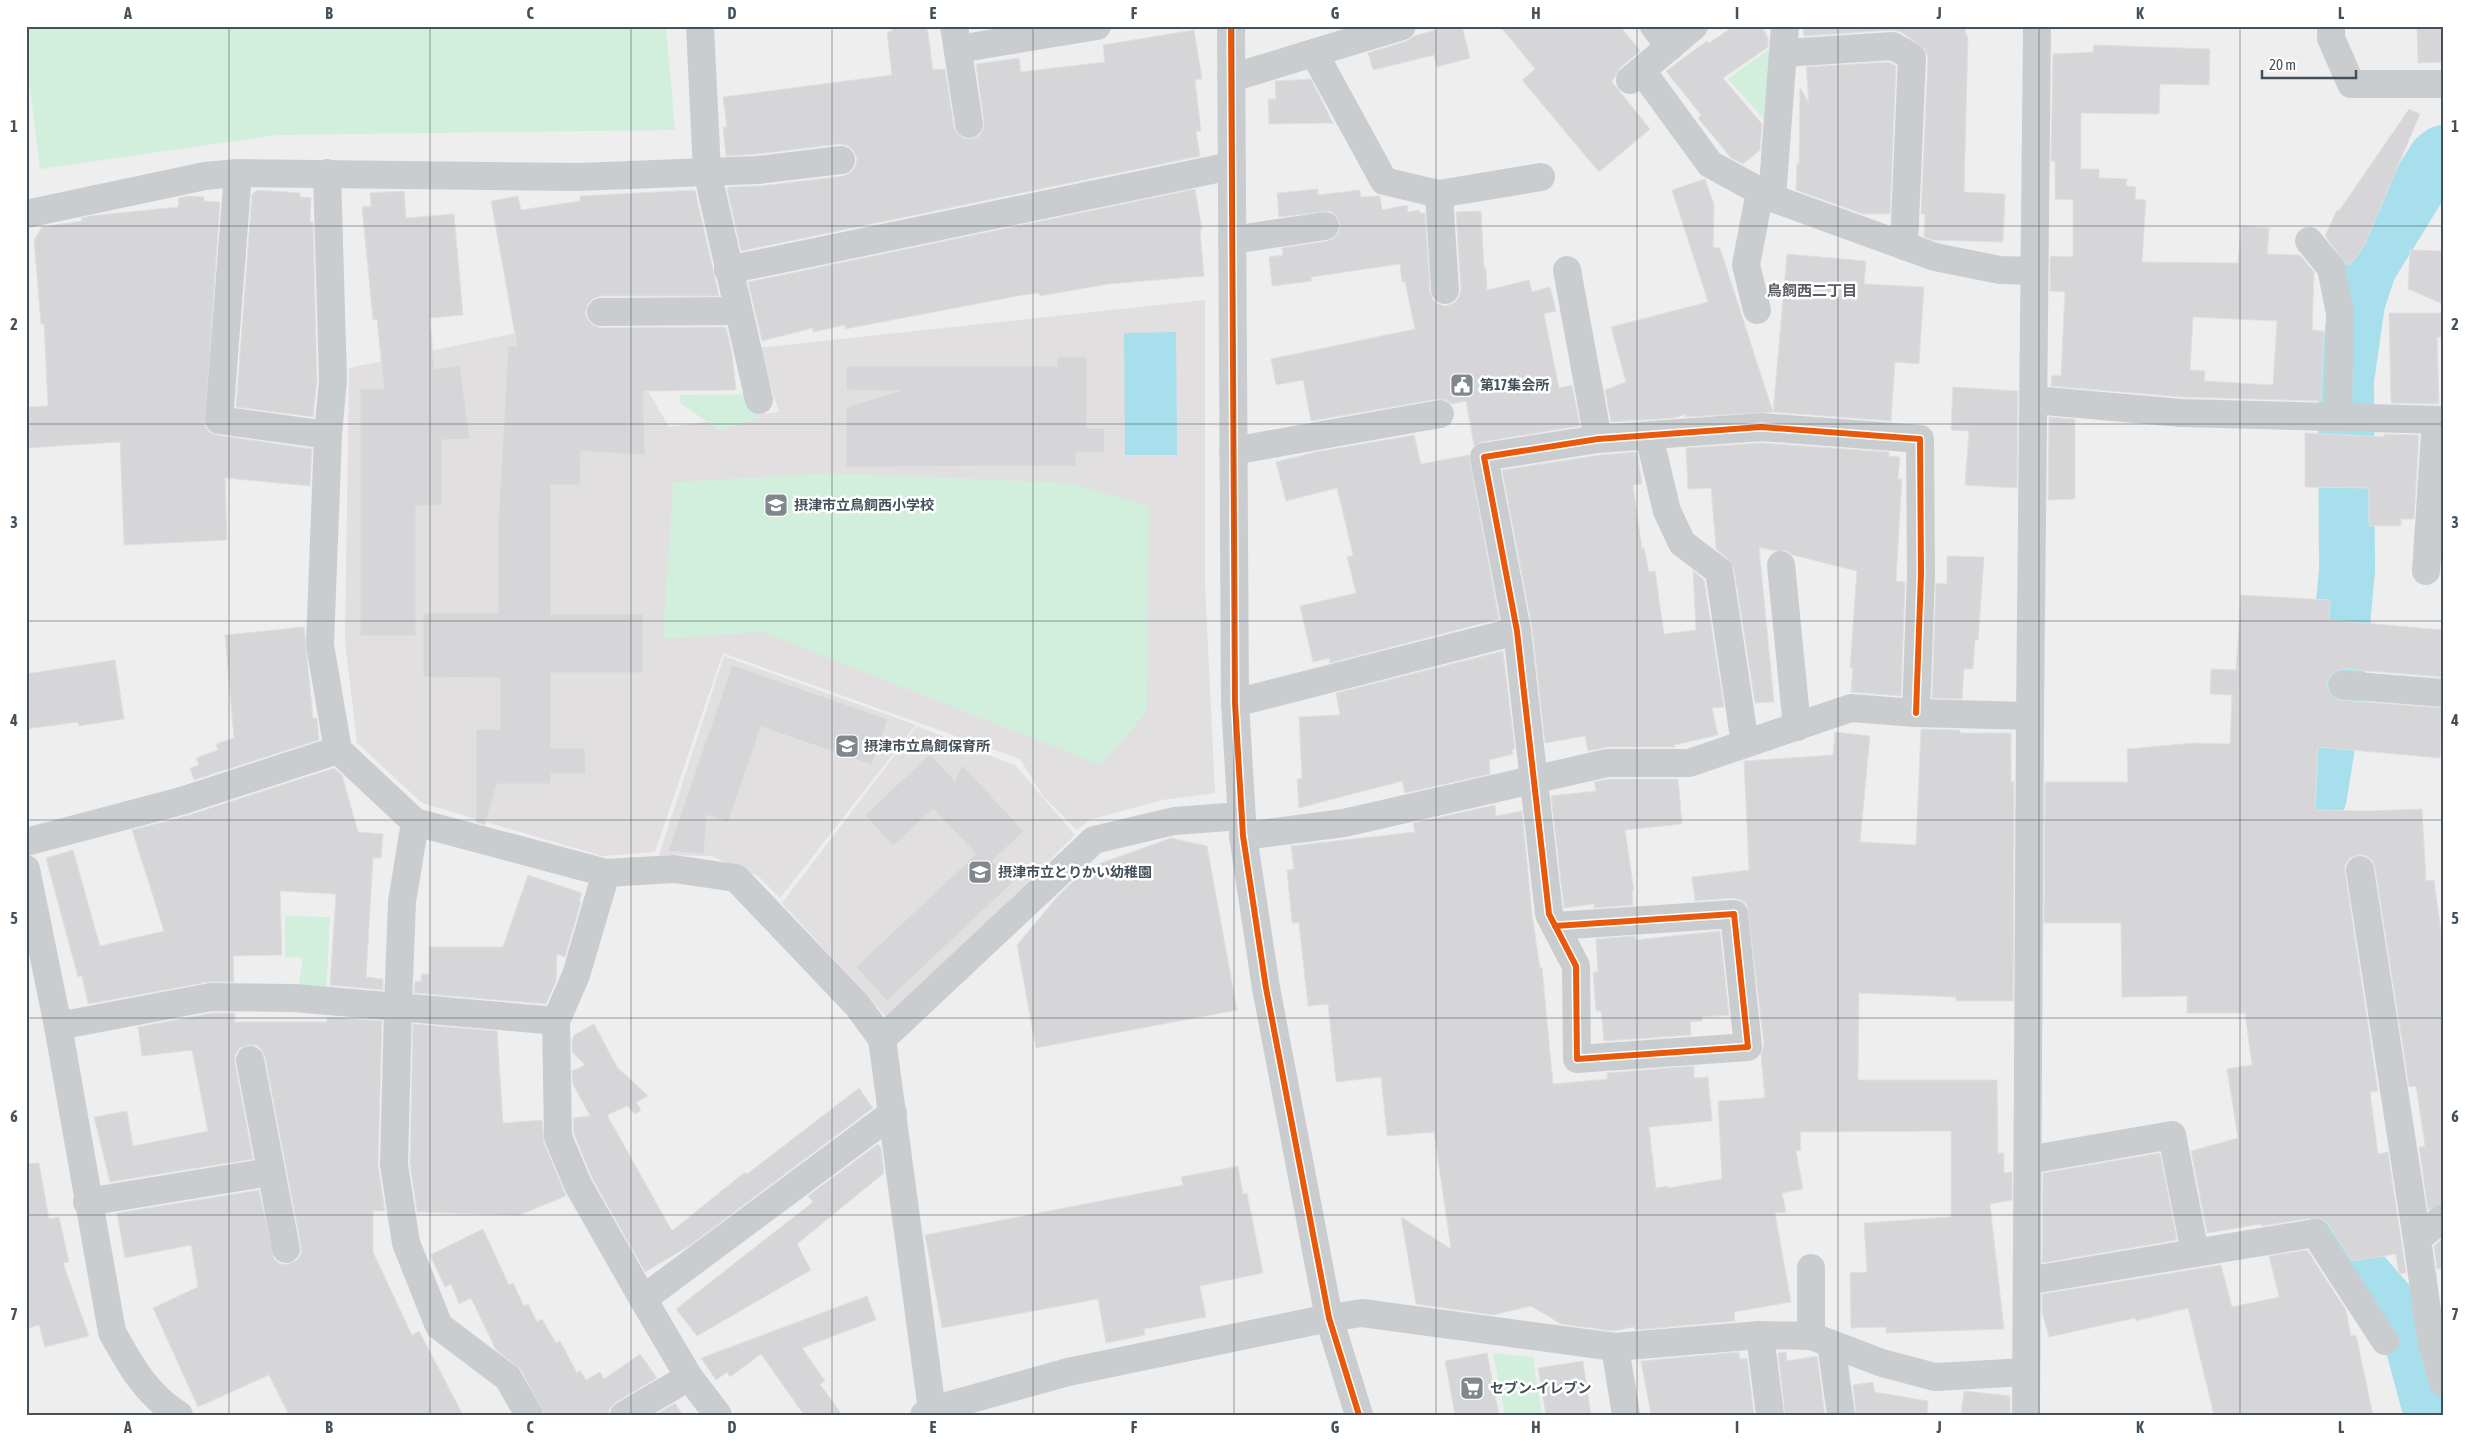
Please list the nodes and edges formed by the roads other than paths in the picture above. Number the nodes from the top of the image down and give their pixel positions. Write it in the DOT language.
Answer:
graph roads {
  1 [pos="700,26"];
  2 [pos="1098,26"];
  3 [pos="1231,26"];
  4 [pos="1402,26"];
  5 [pos="1694,26"];
  6 [pos="1785,26"];
  7 [pos="2037,26"];
  8 [pos="2331,26"];
  9 [pos="1662,36"];
  10 [pos="956,38"];
  11 [pos="1324,43"];
  12 [pos="1784,53"];
  13 [pos="1231,78"];
  14 [pos="2443,84"];
  15 [pos="969,124"];
  16 [pos="841,160"];
  17 [pos="1231,166"];
  18 [pos="707,171"];
  19 [pos="238,173"];
  20 [pos="327,173"];
  21 [pos="1542,177"];
  22 [pos="1438,194"];
  23 [pos="1766,195"];
  24 [pos="26,214"];
  25 [pos="1325,226"];
  26 [pos="1232,240"];
  27 [pos="2309,241"];
  28 [pos="1904,246"];
  29 [pos="728,270"];
  30 [pos="1568,270"];
  31 [pos="2034,271"];
  32 [pos="1445,290"];
  33 [pos="1757,310"];
  34 [pos="737,311"];
  35 [pos="601,312"];
  36 [pos="759,400"];
  37 [pos="2034,400"];
  38 [pos="1440,414"];
  39 [pos="2343,417"];
  40 [pos="2439,420"];
  41 [pos="328,435"];
  42 [pos="1649,436"];
  43 [pos="1598,439"];
  44 [pos="1233,451"];
  45 [pos="1781,565"];
  46 [pos="2426,571"];
  47 [pos="1517,631"];
  48 [pos="2343,685"];
  49 [pos="2443,693"];
  50 [pos="1235,702"];
  51 [pos="1916,713"];
  52 [pos="2030,716"];
  53 [pos="1797,726"];
  54 [pos="1745,744"];
  55 [pos="338,750"];
  56 [pos="1532,778"];
  57 [pos="415,822"];
  58 [pos="1242,826"];
  59 [pos="26,842"];
  60 [pos="26,870"];
  61 [pos="2360,870"];
  62 [pos="606,873"];
  63 [pos="1555,926"];
  64 [pos="398,1007"];
  65 [pos="556,1021"];
  66 [pos="58,1026"];
  67 [pos="882,1039"];
  68 [pos="250,1060"];
  69 [pos="893,1114"];
  70 [pos="2028,1160"];
  71 [pos="270,1172"];
  72 [pos="88,1202"];
  73 [pos="2443,1218"];
  74 [pos="2417,1239"];
  75 [pos="286,1249"];
  76 [pos="2195,1253"];
  77 [pos="1810,1268"];
  78 [pos="2027,1281"];
  79 [pos="643,1299"];
  80 [pos="1329,1318"];
  81 [pos="1760,1334"];
  82 [pos="1821,1340"];
  83 [pos="2385,1341"];
  84 [pos="1615,1347"];
  85 [pos="2026,1372"];
  86 [pos="689,1377"];
  87 [pos="2443,1382"];
  88 [pos="928,1412"];
  89 [pos="179,1415"];
  90 [pos="528,1415"];
  91 [pos="624,1415"];
  92 [pos="718,1415"];
  93 [pos="1359,1415"];
  94 [pos="1626,1415"];
  95 [pos="1770,1415"];
  96 [pos="1841,1415"];
  97 [pos="2026,1415"];
  1 -- 18 [label="street"];
  2 -- 10 [label="street"];
  3 -- 13 [label="street"];
  4 -- 11 [label="street"];
  5 -- 9 [label="street"];
  6 -- 12 [label="street"];
  7 -- 31 [label="street"];
  8 -- 14 [label="street"];
  9 -- 23 [label="street"];
  10 -- 15 [label="street"];
  11 -- 13 [label="street"];
  11 -- 22 [label="street"];
  12 -- 23 [label="street"];
  12 -- 28 [label="street"];
  13 -- 17 [label="street"];
  16 -- 18 [label="street"];
  17 -- 26 [label="street"];
  17 -- 29 [label="street"];
  18 -- 20 [label="street"];
  18 -- 29 [label="street"];
  19 -- 20 [label="street"];
  19 -- 24 [label="street"];
  19 -- 41 [label="street"];
  20 -- 41 [label="street"];
  21 -- 22 [label="street"];
  22 -- 32 [label="street"];
  23 -- 28 [label="street"];
  23 -- 33 [label="street"];
  25 -- 26 [label="street"];
  26 -- 44 [label="street"];
  27 -- 39 [label="street"];
  28 -- 31 [label="street"];
  29 -- 34 [label="street"];
  30 -- 43 [label="street"];
  31 -- 37 [label="street"];
  34 -- 35 [label="street"];
  34 -- 36 [label="street"];
  37 -- 39 [label="street"];
  37 -- 52 [label="street"];
  38 -- 44 [label="street"];
  39 -- 40 [label="street"];
  40 -- 46 [label="street"];
  41 -- 55 [label="street"];
  42 -- 43 [label="street"];
  42 -- 51 [label="street"];
  42 -- 54 [label="street"];
  43 -- 47 [label="street"];
  44 -- 50 [label="street"];
  45 -- 53 [label="street"];
  47 -- 50 [label="street"];
  47 -- 56 [label="street"];
  48 -- 49 [label="street"];
  50 -- 58 [label="street"];
  51 -- 52 [label="street"];
  51 -- 53 [label="street"];
  52 -- 70 [label="street"];
  53 -- 54 [label="street"];
  54 -- 56 [label="street"];
  55 -- 57 [label="street"];
  55 -- 59 [label="street"];
  56 -- 58 [label="street"];
  56 -- 63 [label="street"];
  57 -- 62 [label="street"];
  57 -- 64 [label="street"];
  58 -- 67 [label="street"];
  58 -- 80 [label="street"];
  60 -- 66 [label="street"];
  61 -- 74 [label="street"];
  62 -- 65 [label="street"];
  62 -- 67 [label="street"];
  63 -- 63 [label="street"];
  64 -- 65 [label="street"];
  64 -- 66 [label="street"];
  64 -- 90 [label="street"];
  65 -- 79 [label="street"];
  66 -- 72 [label="street"];
  67 -- 69 [label="street"];
  68 -- 71 [label="street"];
  69 -- 79 [label="street"];
  69 -- 88 [label="street"];
  70 -- 76 [label="street"];
  70 -- 78 [label="street"];
  71 -- 72 [label="street"];
  71 -- 75 [label="street"];
  72 -- 89 [label="street"];
  73 -- 74 [label="street"];
  74 -- 87 [label="street"];
  76 -- 78 [label="street"];
  76 -- 83 [label="street"];
  77 -- 82 [label="street"];
  78 -- 85 [label="street"];
  79 -- 86 [label="street"];
  80 -- 84 [label="street"];
  80 -- 88 [label="street"];
  80 -- 93 [label="street"];
  81 -- 82 [label="street"];
  81 -- 84 [label="street"];
  81 -- 95 [label="street"];
  82 -- 85 [label="street"];
  82 -- 96 [label="street"];
  84 -- 94 [label="street"];
  85 -- 97 [label="street"];
  86 -- 91 [label="street"];
  86 -- 92 [label="street"];
}
